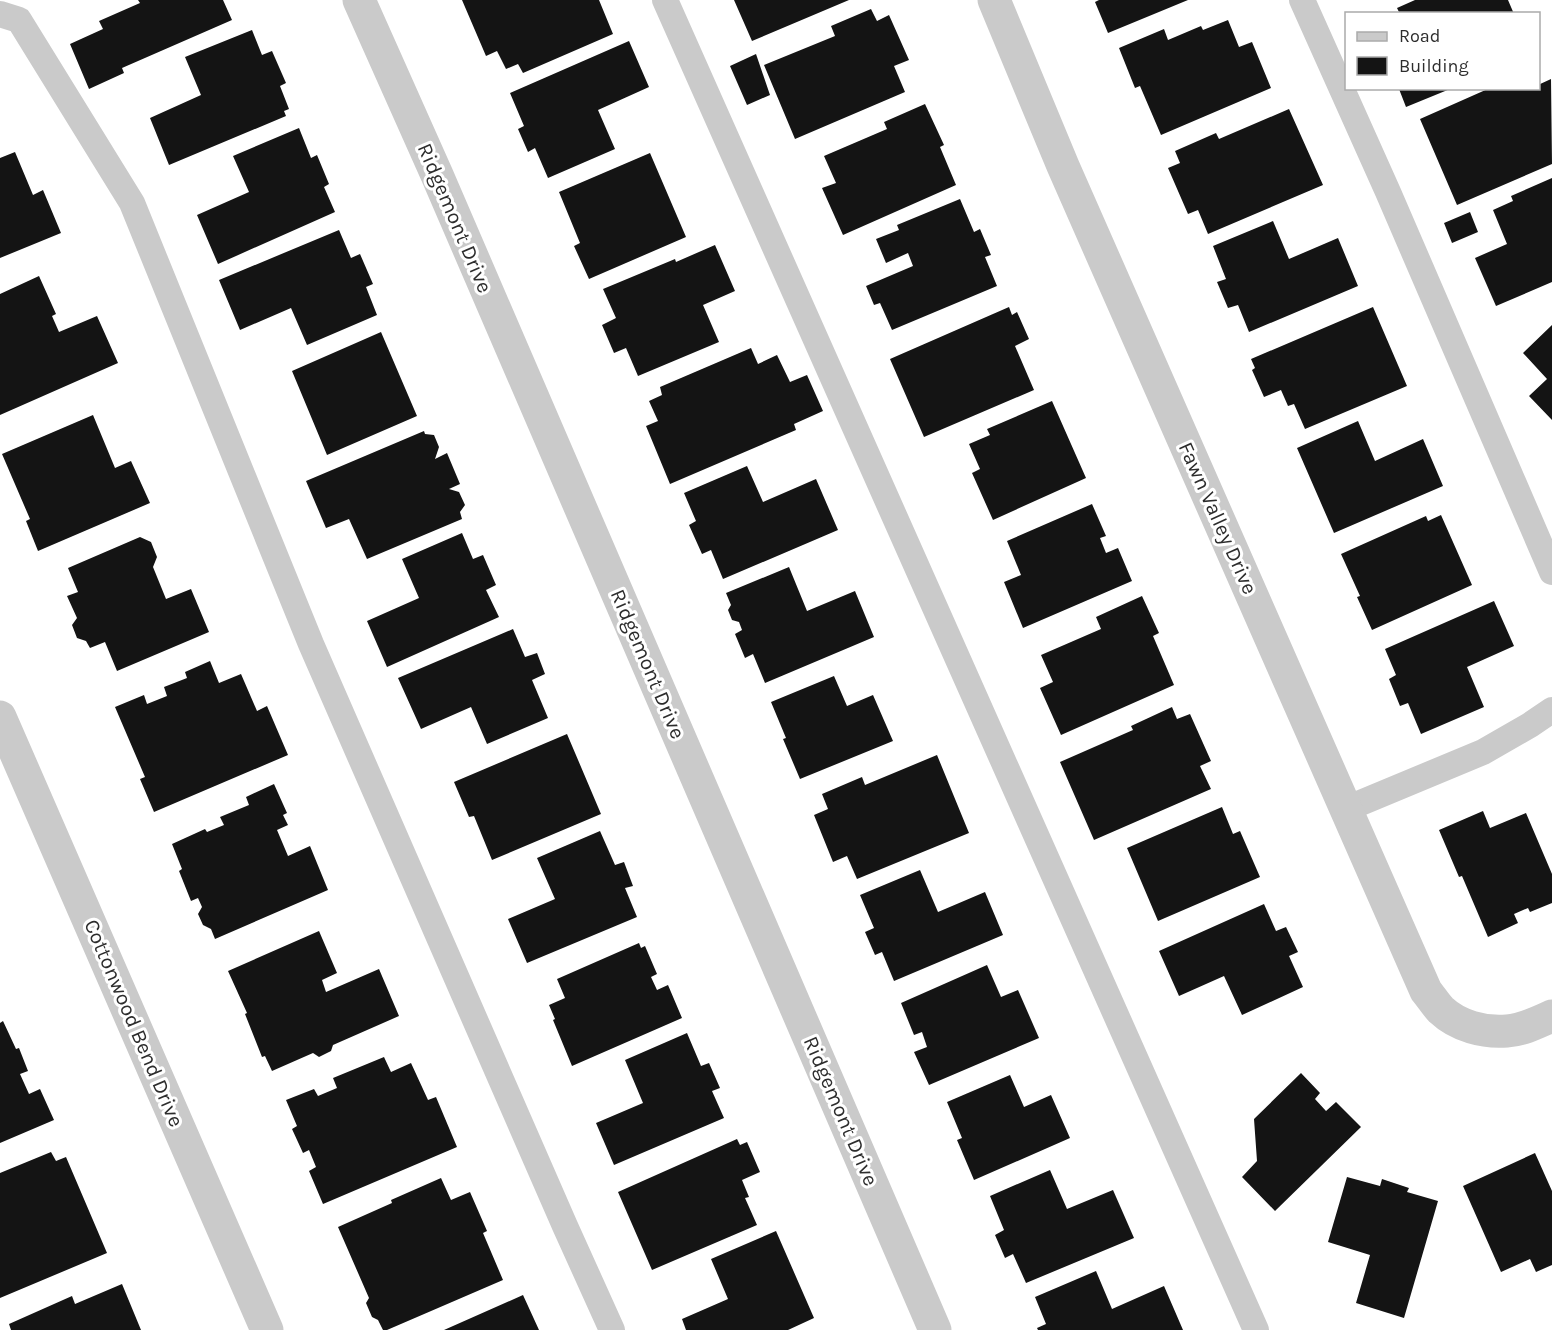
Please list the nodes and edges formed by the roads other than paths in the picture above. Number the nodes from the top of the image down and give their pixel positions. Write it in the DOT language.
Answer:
graph roads {
  1 [pos="359,0"];
  2 [pos="664,0"];
  3 [pos="994,0"];
  4 [pos="1302,0"];
  5 [pos="0,14"];
  6 [pos="1552,572"];
  7 [pos="1552,710"];
  8 [pos="0,717"];
  9 [pos="1346,809"];
  10 [pos="1552,1016"];
  11 [pos="267,1330"];
  12 [pos="612,1330"];
  13 [pos="935,1330"];
  14 [pos="1257,1330"];
  1 -- 13 [label="street, Ridgemont Drive"];
  2 -- 14 [label="lane"];
  3 -- 9 [label="street, Fawn Valley Drive"];
  4 -- 6 [label="lane"];
  5 -- 12 [label="lane"];
  7 -- 9 [label="lane"];
  8 -- 11 [label="street, Cottonwood Bend Drive"];
  9 -- 10 [label="street, Fawn Valley Drive"];
}
